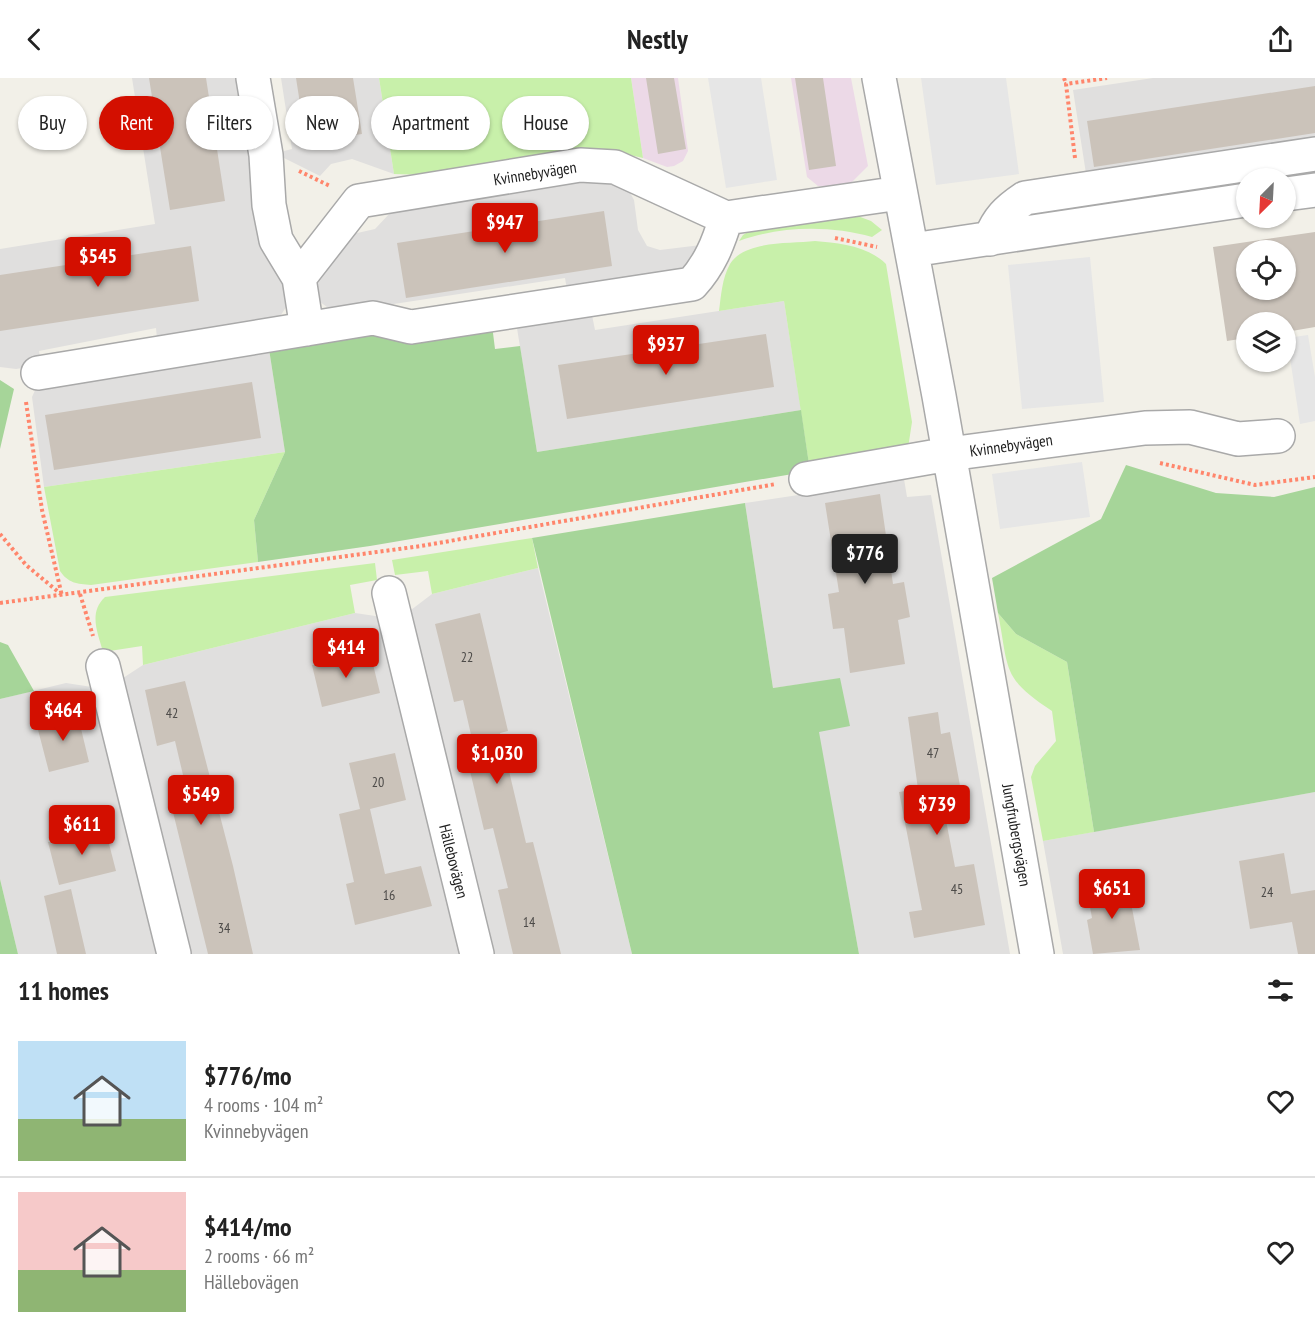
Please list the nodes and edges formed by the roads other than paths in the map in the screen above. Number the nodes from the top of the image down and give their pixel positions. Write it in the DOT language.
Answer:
graph roads {
  1 [pos="254,78"];
  2 [pos="879,78"];
  3 [pos="1315,154"];
  4 [pos="1315,190"];
  5 [pos="900,193"];
  6 [pos="1296,193"];
  7 [pos="1236,202"];
  8 [pos="726,218"];
  9 [pos="990,239"];
  10 [pos="912,250"];
  11 [pos="299,278"];
  12 [pos="307,329"];
  13 [pos="38,373"];
  14 [pos="1278,436"];
  15 [pos="949,454"];
  16 [pos="806,479"];
  17 [pos="389,593"];
  18 [pos="103,666"];
  19 [pos="174,954"];
  20 [pos="477,954"];
  21 [pos="1037,954"];
  1 -- 11 [label="street"];
  2 -- 5 [label="street, Kvinnebyvägen"];
  3 -- 9 [label="street"];
  4 -- 6 [label="street"];
  5 -- 8 [label="street"];
  5 -- 10 [label="street, Kvinnebyvägen"];
  7 -- 9 [label="street"];
  8 -- 11 [label="street, Kvinnebyvägen"];
  8 -- 12 [label="street"];
  9 -- 10 [label="street"];
  10 -- 15 [label="street, Kvinnebyvägen"];
  11 -- 12 [label="street"];
  12 -- 13 [label="street"];
  14 -- 15 [label="street, Kvinnebyvägen"];
  15 -- 16 [label="street"];
  15 -- 21 [label="street, Jungfrubergsvägen"];
  17 -- 20 [label="street, Hällebovägen"];
  18 -- 19 [label="street"];
}
